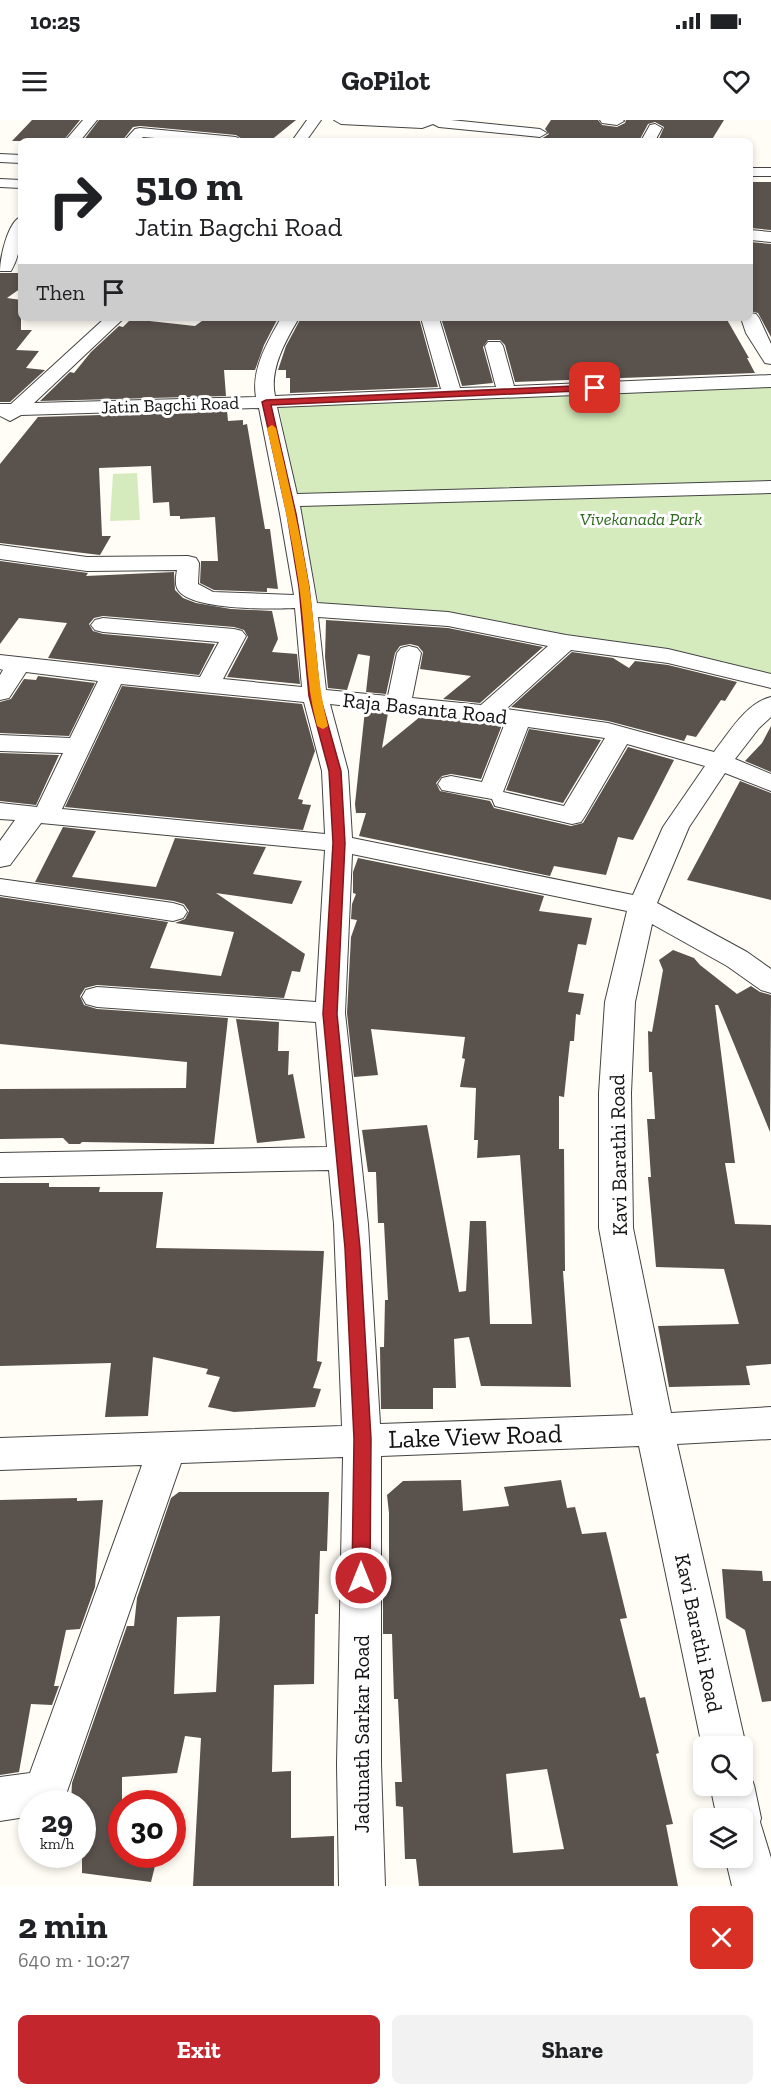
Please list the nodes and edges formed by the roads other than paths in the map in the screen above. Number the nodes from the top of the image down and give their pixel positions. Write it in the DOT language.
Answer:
graph roads {
  1 [pos="90,120"];
  2 [pos="314,120"];
  3 [pos="341,120"];
  4 [pos="607,120"];
  5 [pos="617,121"];
  6 [pos="226,122"];
  7 [pos="435,125"];
  8 [pos="147,126"];
  9 [pos="75,138"];
  10 [pos="134,138"];
  11 [pos="205,138"];
  12 [pos="211,138"];
  13 [pos="305,138"];
  14 [pos="531,138"];
  15 [pos="18,159"];
  16 [pos="2,160"];
  17 [pos="753,172"];
  18 [pos="771,172"];
  19 [pos="0,183"];
  20 [pos="18,184"];
  21 [pos="18,233"];
  22 [pos="753,235"];
  23 [pos="771,237"];
  24 [pos="9,267"];
  25 [pos="111,321"];
  26 [pos="288,321"];
  27 [pos="431,321"];
  28 [pos="751,321"];
  29 [pos="494,346"];
  30 [pos="771,359"];
  31 [pos="771,381"];
  32 [pos="506,391"];
  33 [pos="452,394"];
  34 [pos="266,402"];
  35 [pos="7,410"];
  36 [pos="0,426"];
  37 [pos="771,487"];
  38 [pos="288,500"];
  39 [pos="0,552"];
  40 [pos="306,605"];
  41 [pos="103,625"];
  42 [pos="566,642"];
  43 [pos="409,652"];
  44 [pos="9,663"];
  45 [pos="112,675"];
  46 [pos="771,681"];
  47 [pos="208,685"];
  48 [pos="0,693"];
  49 [pos="315,696"];
  50 [pos="399,704"];
  51 [pos="771,704"];
  52 [pos="487,713"];
  53 [pos="519,718"];
  54 [pos="620,734"];
  55 [pos="0,743"];
  56 [pos="77,746"];
  57 [pos="720,762"];
  58 [pos="771,783"];
  59 [pos="451,784"];
  60 [pos="504,800"];
  61 [pos="0,812"];
  62 [pos="40,814"];
  63 [pos="339,843"];
  64 [pos="0,859"];
  65 [pos="0,887"];
  66 [pos="642,906"];
  67 [pos="173,912"];
  68 [pos="771,983"];
  69 [pos="97,997"];
  70 [pos="330,1014"];
  71 [pos="345,1158"];
  72 [pos="0,1165"];
  73 [pos="771,1423"];
  74 [pos="655,1430"];
  75 [pos="362,1439"];
  76 [pos="168,1447"];
  77 [pos="0,1454"];
  78 [pos="722,1736"];
  79 [pos="0,1798"];
  80 [pos="751,1868"];
  81 [pos="362,1886"];
  82 [pos="755,1886"];
  1 -- 9 [label="street"];
  2 -- 13 [label="street"];
  3 -- 7 [label="street"];
  4 -- 5 [label="street"];
  6 -- 12 [label="street"];
  7 -- 14 [label="street"];
  8 -- 10 [label="street"];
  8 -- 11 [label="street"];
  15 -- 16 [label="street"];
  17 -- 18 [label="street"];
  19 -- 20 [label="street"];
  21 -- 24 [label="street"];
  22 -- 23 [label="street"];
  25 -- 35 [label="street"];
  26 -- 34 [label="street, Jadunath Sarkar Road"];
  27 -- 33 [label="street"];
  28 -- 30 [label="street"];
  29 -- 32 [label="street"];
  31 -- 32 [label="street, Jatin Bagchi Road"];
  32 -- 33 [label="street, Jatin Bagchi Road"];
  33 -- 34 [label="street, Jatin Bagchi Road"];
  34 -- 35 [label="street, Jatin Bagchi Road"];
  34 -- 38 [label="street, Jadunath Sarkar Road"];
  35 -- 36 [label="street"];
  37 -- 38 [label="street"];
  38 -- 40 [label="street, Jadunath Sarkar Road"];
  39 -- 40 [label="street"];
  40 -- 42 [label="street"];
  40 -- 49 [label="street, Jadunath Sarkar Road"];
  41 -- 47 [label="street"];
  42 -- 46 [label="street"];
  42 -- 52 [label="street"];
  43 -- 50 [label="street"];
  44 -- 45 [label="street, Raja Basanta Road"];
  44 -- 48 [label="street"];
  45 -- 47 [label="street, Raja Basanta Road"];
  45 -- 56 [label="street"];
  47 -- 49 [label="street, Raja Basanta Road"];
  49 -- 50 [label="street, Raja Basanta Road"];
  49 -- 63 [label="street, Jadunath Sarkar Road"];
  50 -- 52 [label="street, Raja Basanta Road"];
  51 -- 57 [label="street, Kavi Barathi Road"];
  52 -- 53 [label="street, Raja Basanta Road"];
  53 -- 54 [label="street, Raja Basanta Road"];
  53 -- 59 [label="street"];
  54 -- 57 [label="street, Raja Basanta Road"];
  54 -- 60 [label="street"];
  55 -- 56 [label="street"];
  56 -- 62 [label="street"];
  57 -- 58 [label="street, Raja Basanta Road"];
  57 -- 66 [label="street, Kavi Barathi Road"];
  61 -- 62 [label="street"];
  62 -- 63 [label="street"];
  62 -- 64 [label="street"];
  63 -- 66 [label="street"];
  63 -- 70 [label="street, Jadunath Sarkar Road"];
  65 -- 67 [label="street"];
  66 -- 68 [label="street"];
  66 -- 74 [label="street, Kavi Barathi Road"];
  69 -- 70 [label="street"];
  70 -- 71 [label="street, Jadunath Sarkar Road"];
  71 -- 72 [label="street"];
  71 -- 75 [label="street, Jadunath Sarkar Road"];
  73 -- 74 [label="street, Lake View Road"];
  74 -- 75 [label="street, Lake View Road"];
  74 -- 78 [label="street, Kavi Barathi Road"];
  75 -- 76 [label="street, Lake View Road"];
  75 -- 81 [label="street, Jadunath Sarkar Road"];
  76 -- 77 [label="street, Lake View Road"];
  76 -- 79 [label="street"];
  80 -- 82 [label="street"];
}
